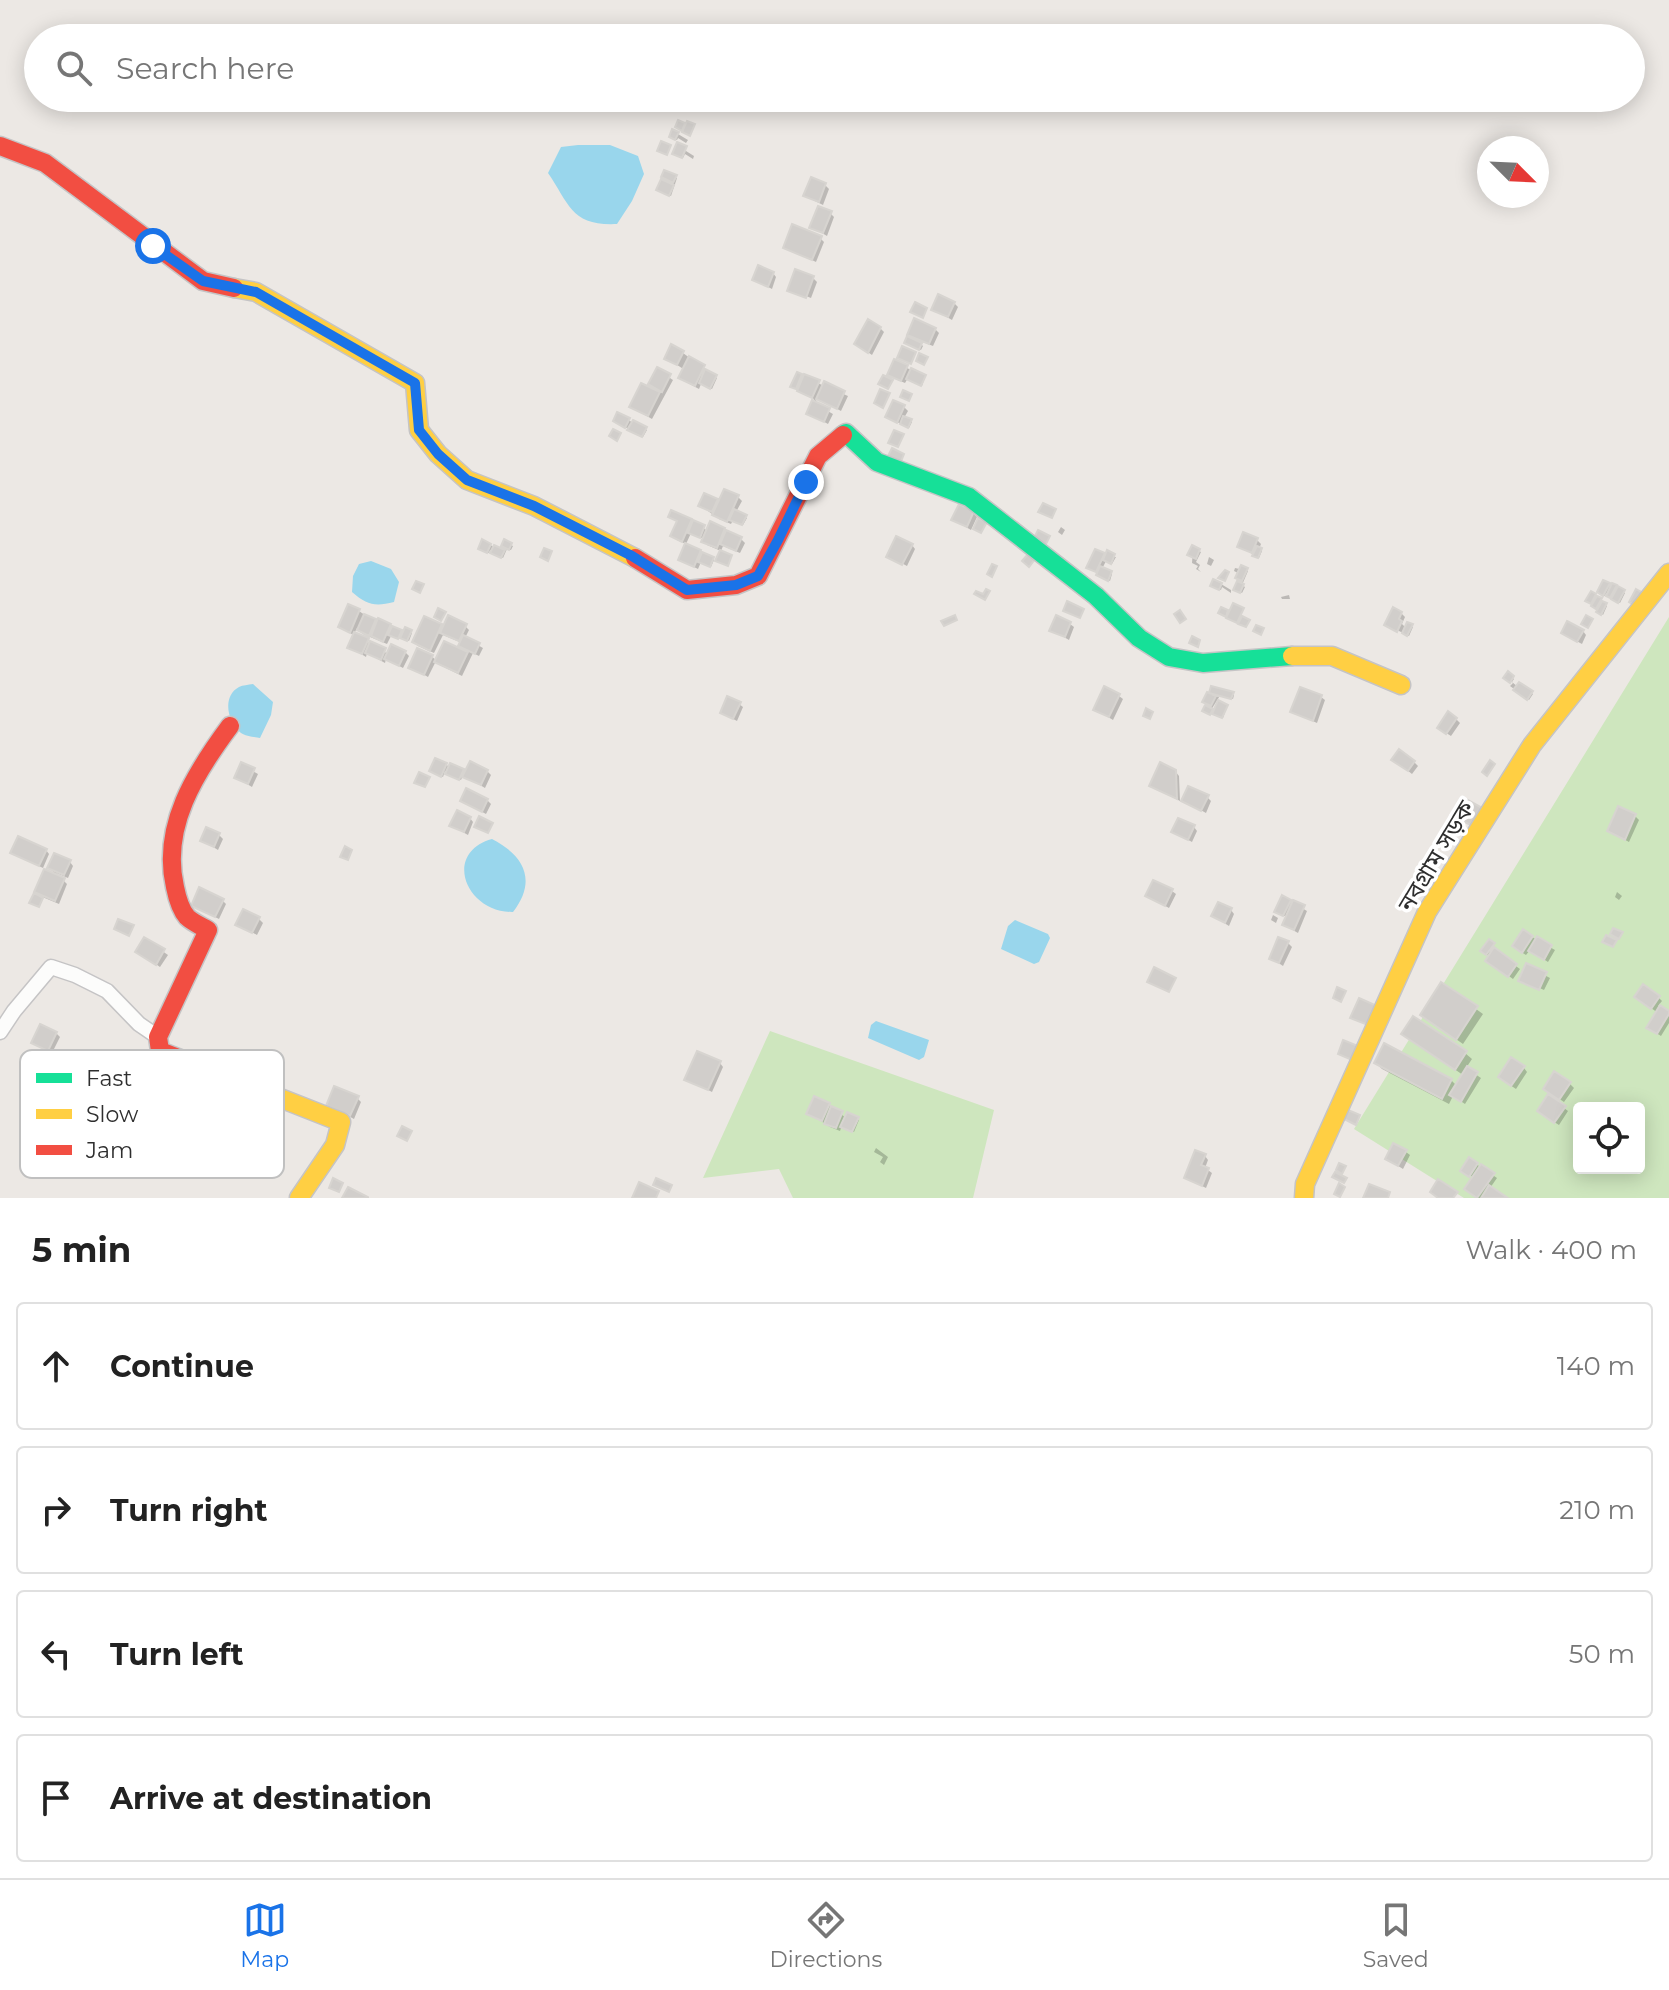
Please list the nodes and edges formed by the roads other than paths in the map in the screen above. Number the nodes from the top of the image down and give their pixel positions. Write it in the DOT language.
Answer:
graph roads {
  1 [pos="0,146"];
  2 [pos="1669,573"];
  3 [pos="1401,685"];
  4 [pos="230,726"];
  5 [pos="0,1032"];
  6 [pos="158,1037"];
  7 [pos="160,1050"];
  8 [pos="284,1100"];
  9 [pos="299,1198"];
  10 [pos="1304,1198"];
  1 -- 3 [label="street"];
  2 -- 10 [label="street, নবগ্রাম সড়ক"];
  4 -- 6 [label="street"];
  5 -- 6 [label="street"];
  6 -- 7 [label="street"];
  8 -- 9 [label="street"];
}
